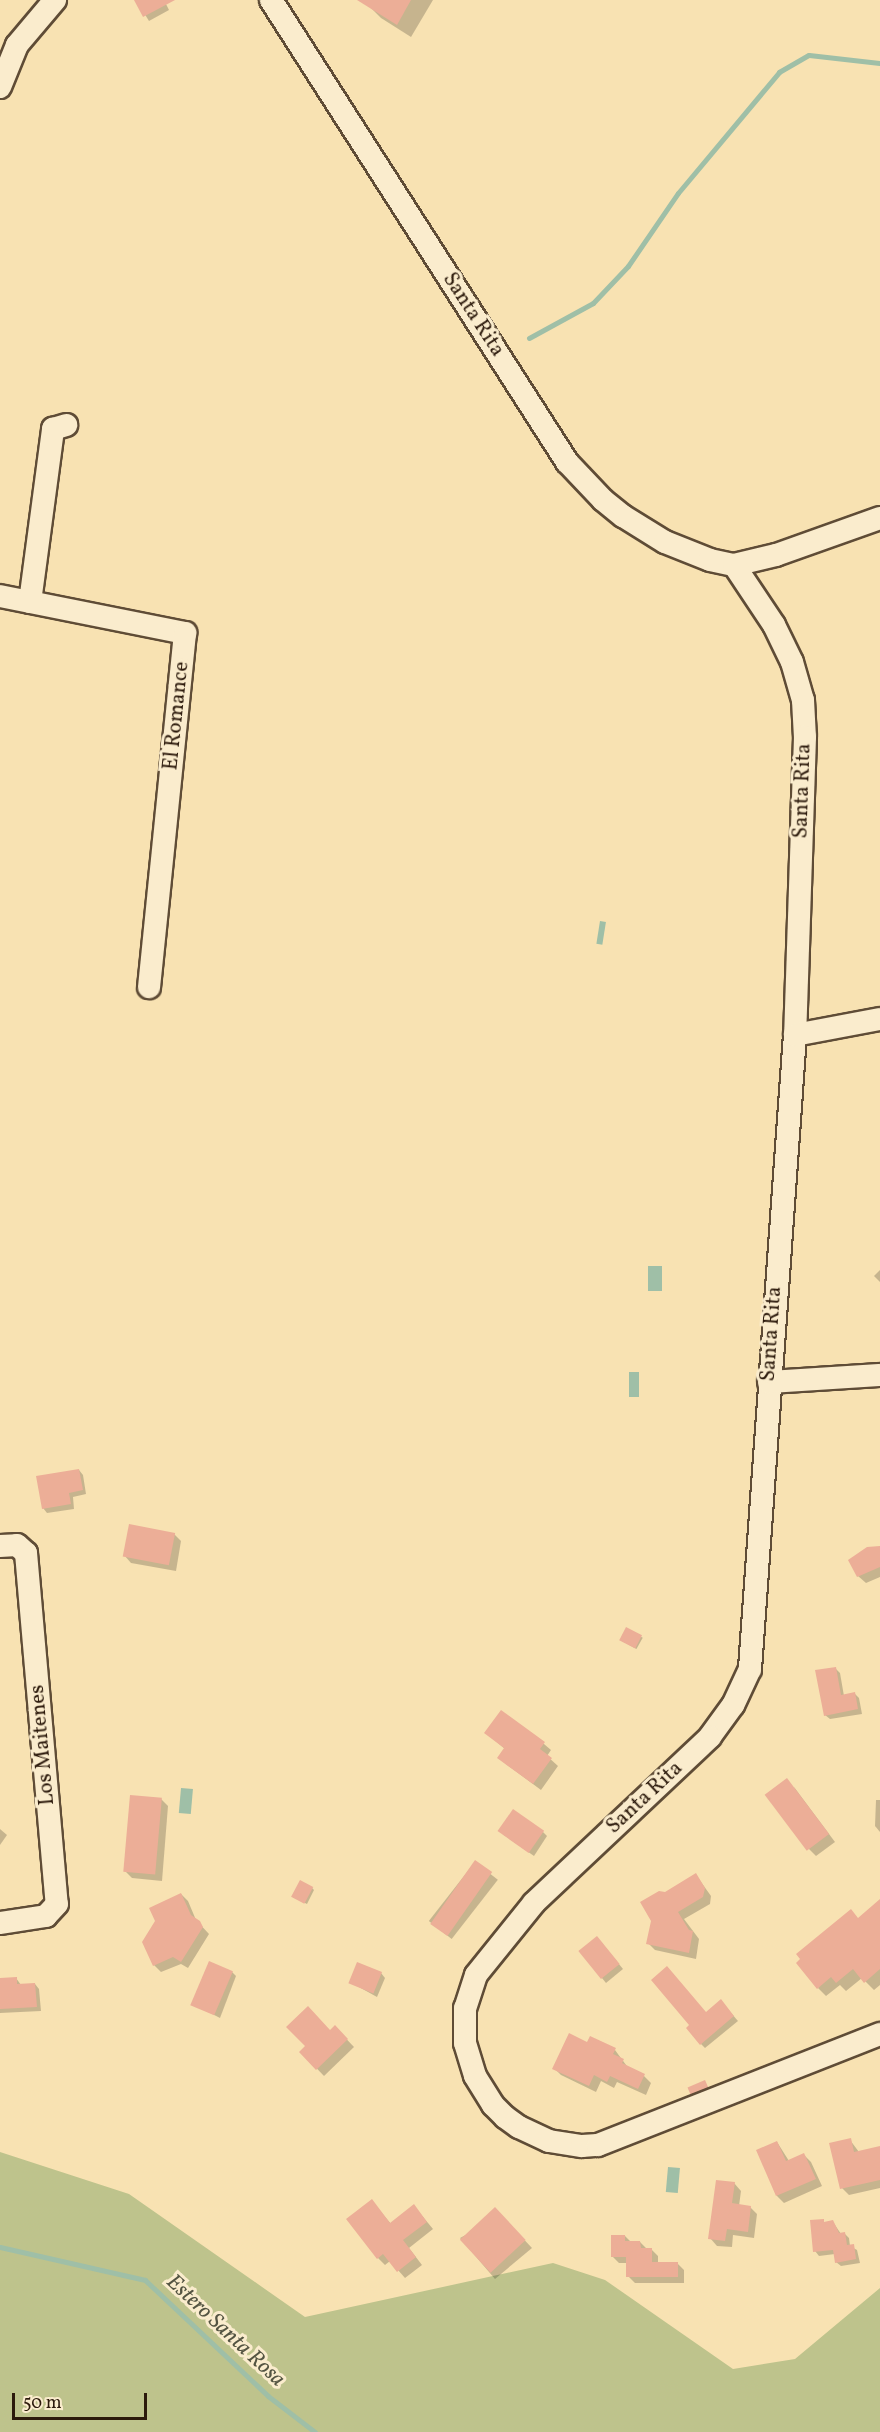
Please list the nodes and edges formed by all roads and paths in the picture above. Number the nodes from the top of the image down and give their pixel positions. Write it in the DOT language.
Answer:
graph roads {
  1 [pos="55,0"];
  2 [pos="271,0"];
  3 [pos="0,87"];
  4 [pos="66,424"];
  5 [pos="880,518"];
  6 [pos="734,565"];
  7 [pos="0,596"];
  8 [pos="30,602"];
  9 [pos="149,987"];
  10 [pos="880,1020"];
  11 [pos="795,1035"];
  12 [pos="880,1375"];
  13 [pos="769,1382"];
  14 [pos="0,1546"];
  15 [pos="0,1923"];
  16 [pos="880,2034"];
  1 -- 3 [label="street"];
  2 -- 6 [label="street, Santa Rita"];
  4 -- 8 [label="street"];
  5 -- 6 [label="street, Santa Rita"];
  6 -- 11 [label="street, Santa Rita"];
  7 -- 8 [label="street, El Romance"];
  8 -- 9 [label="street, El Romance"];
  10 -- 11 [label="street"];
  11 -- 13 [label="street, Santa Rita"];
  12 -- 13 [label="street"];
  13 -- 16 [label="street, Santa Rita"];
  14 -- 15 [label="street, Los Maitenes"];
}
